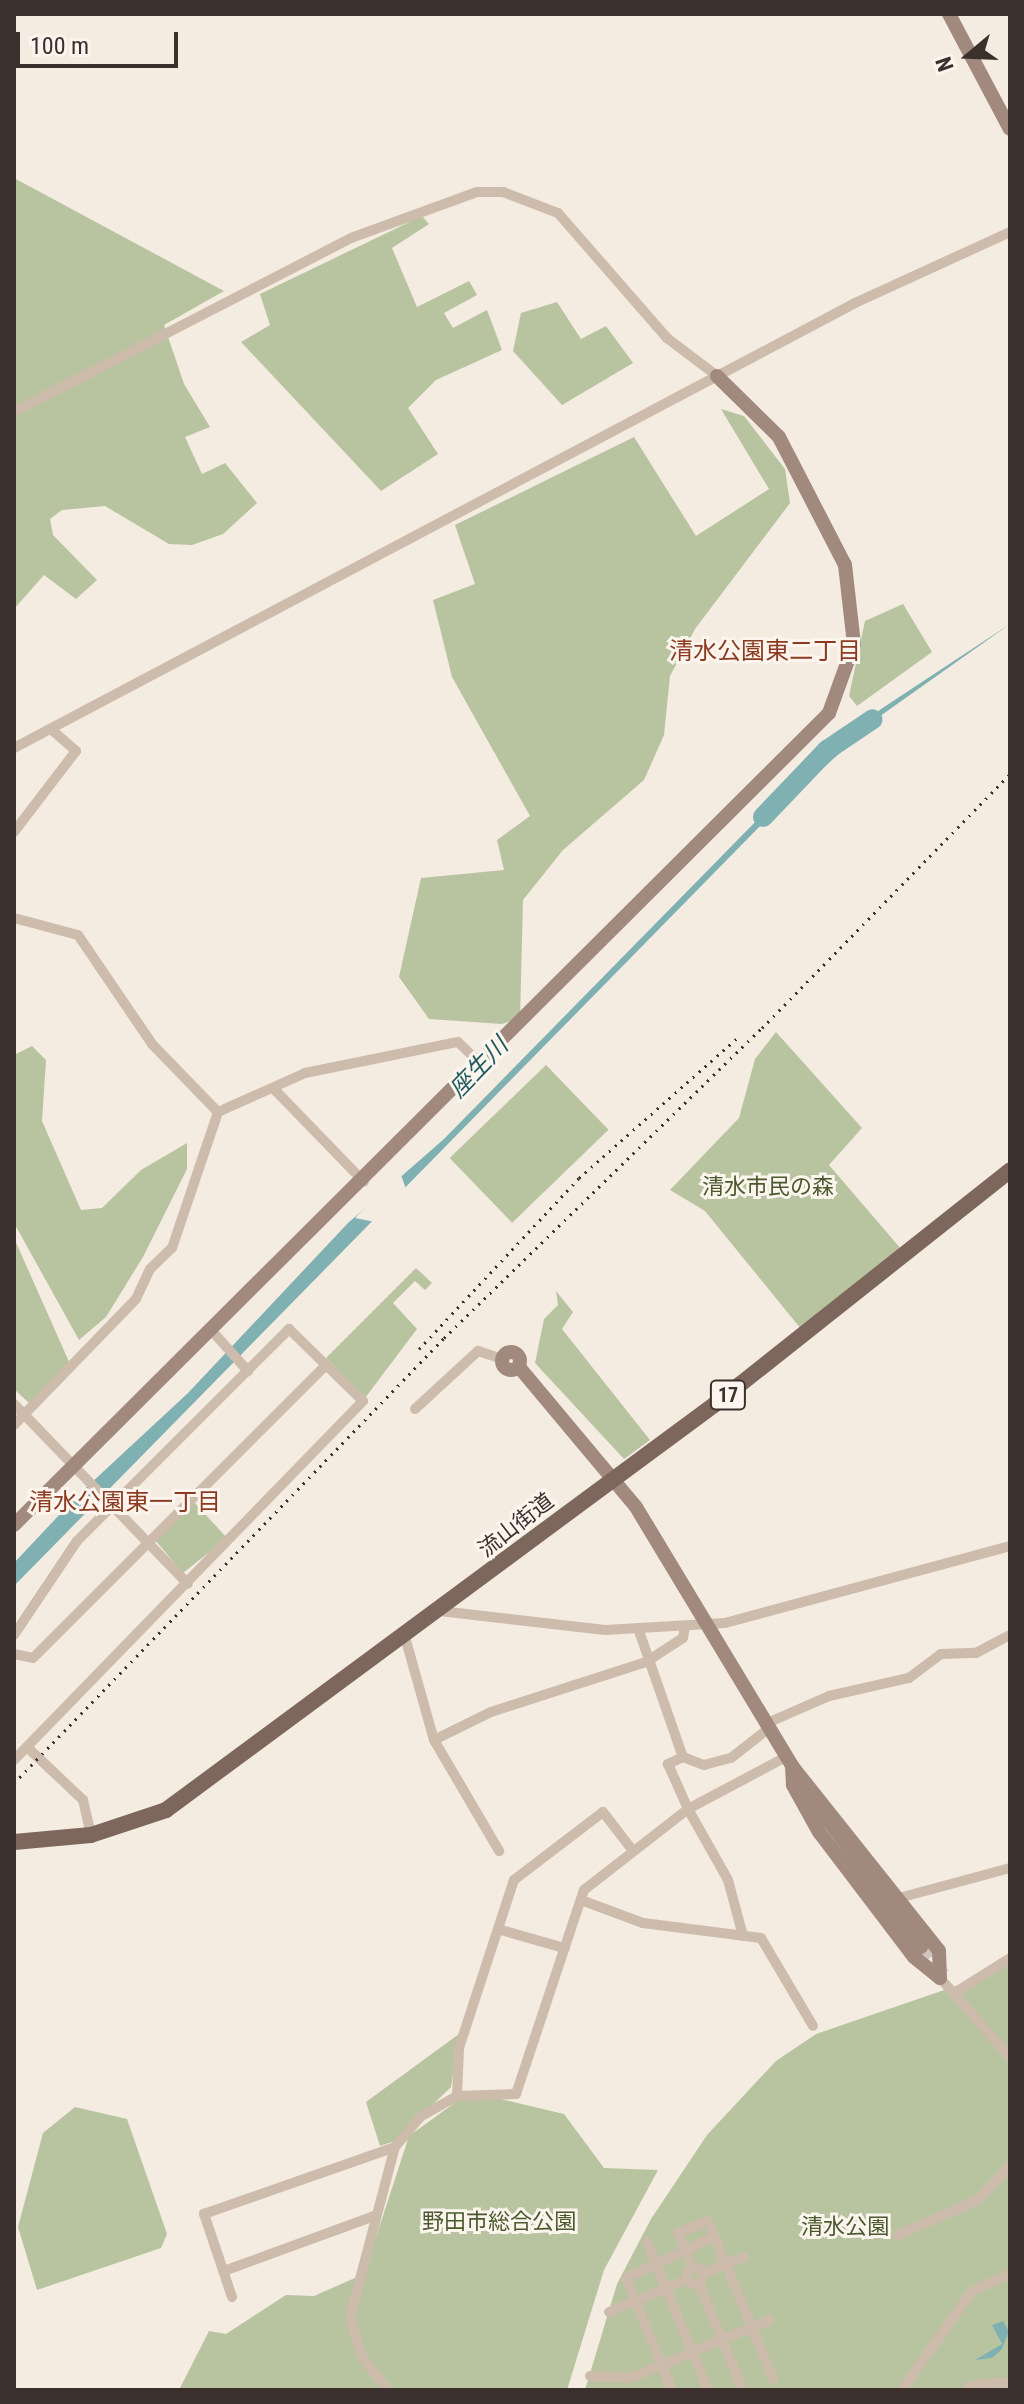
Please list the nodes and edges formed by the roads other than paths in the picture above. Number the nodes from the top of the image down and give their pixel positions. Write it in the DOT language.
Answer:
graph roads {
  1 [pos="949,14"];
  2 [pos="1010,129"];
  3 [pos="1010,232"];
  4 [pos="173,315"];
  5 [pos="173,327"];
  6 [pos="717,376"];
  7 [pos="14,412"];
  8 [pos="51,729"];
  9 [pos="14,748"];
  10 [pos="14,832"];
  11 [pos="14,918"];
  12 [pos="481,1064"];
  13 [pos="274,1089"];
  14 [pos="218,1112"];
  15 [pos="1010,1170"];
  16 [pos="364,1182"];
  17 [pos="212,1331"];
  18 [pos="502,1359"];
  19 [pos="326,1365"];
  20 [pos="245,1368"];
  21 [pos="14,1404"];
  22 [pos="415,1409"];
  23 [pos="23,1416"];
  24 [pos="14,1425"];
  25 [pos="77,1473"];
  26 [pos="614,1478"];
  27 [pos="108,1505"];
  28 [pos="14,1525"];
  29 [pos="147,1545"];
  30 [pos="1010,1546"];
  31 [pos="188,1584"];
  32 [pos="440,1611"];
  33 [pos="710,1624"];
  34 [pos="685,1627"];
  35 [pos="639,1631"];
  36 [pos="14,1635"];
  37 [pos="1010,1635"];
  38 [pos="405,1637"];
  39 [pos="14,1654"];
  40 [pos="646,1662"];
  41 [pos="767,1726"];
  42 [pos="434,1740"];
  43 [pos="27,1747"];
  44 [pos="683,1757"];
  45 [pos="14,1760"];
  46 [pos="789,1762"];
  47 [pos="688,1809"];
  48 [pos="91,1835"];
  49 [pos="14,1842"];
  50 [pos="499,1851"];
  51 [pos="633,1851"];
  52 [pos="1010,1868"];
  53 [pos="899,1898"];
  54 [pos="581,1900"];
  55 [pos="501,1930"];
  56 [pos="743,1936"];
  57 [pos="921,1947"];
  58 [pos="564,1948"];
  59 [pos="1010,1958"];
  60 [pos="940,1978"];
  61 [pos="956,1992"];
  62 [pos="813,2026"];
  63 [pos="1010,2057"];
  64 [pos="457,2096"];
  65 [pos="395,2147"];
  66 [pos="1010,2166"];
  67 [pos="374,2216"];
  68 [pos="898,2235"];
  69 [pos="714,2237"];
  70 [pos="647,2242"];
  71 [pos="685,2249"];
  72 [pos="744,2257"];
  73 [pos="655,2261"];
  74 [pos="726,2264"];
  75 [pos="692,2267"];
  76 [pos="224,2271"];
  77 [pos="1010,2274"];
  78 [pos="701,2278"];
  79 [pos="686,2280"];
  80 [pos="666,2288"];
  81 [pos="232,2297"];
  82 [pos="636,2301"];
  83 [pos="609,2312"];
  84 [pos="769,2320"];
  85 [pos="752,2327"];
  86 [pos="722,2339"];
  87 [pos="692,2352"];
  88 [pos="661,2365"];
  89 [pos="590,2376"];
  90 [pos="773,2379"];
  91 [pos="1010,2382"];
  92 [pos="968,2386"];
  93 [pos="989,2386"];
  94 [pos="388,2390"];
  95 [pos="672,2390"];
  96 [pos="708,2390"];
  97 [pos="743,2390"];
  98 [pos="902,2390"];
  1 -- 2 [label="street"];
  3 -- 6 [label="street"];
  4 -- 5 [label="street"];
  5 -- 6 [label="street"];
  5 -- 7 [label="street"];
  6 -- 8 [label="street"];
  6 -- 12 [label="street"];
  8 -- 9 [label="street"];
  8 -- 10 [label="street"];
  11 -- 14 [label="street"];
  12 -- 13 [label="street"];
  12 -- 16 [label="street"];
  13 -- 14 [label="street"];
  13 -- 16 [label="street"];
  14 -- 23 [label="street"];
  15 -- 26 [label="main road, 流山街道 / 17"];
  16 -- 17 [label="street"];
  17 -- 20 [label="street"];
  17 -- 25 [label="street"];
  18 -- 22 [label="street"];
  18 -- 26 [label="street"];
  19 -- 20 [label="street"];
  19 -- 29 [label="street"];
  19 -- 31 [label="street"];
  20 -- 27 [label="street"];
  21 -- 23 [label="street"];
  23 -- 24 [label="street"];
  23 -- 25 [label="street"];
  25 -- 27 [label="street"];
  25 -- 28 [label="street"];
  26 -- 32 [label="main road, 流山街道 / 17"];
  26 -- 33 [label="street"];
  27 -- 29 [label="street"];
  27 -- 36 [label="street"];
  29 -- 31 [label="street"];
  29 -- 39 [label="street"];
  30 -- 33 [label="street"];
  31 -- 43 [label="street"];
  32 -- 35 [label="street"];
  32 -- 38 [label="main road, 流山街道 / 17"];
  33 -- 34 [label="street"];
  33 -- 41 [label="street"];
  34 -- 35 [label="street"];
  34 -- 40 [label="street"];
  35 -- 40 [label="street"];
  37 -- 41 [label="street"];
  38 -- 42 [label="street"];
  38 -- 48 [label="main road, 流山街道 / 17"];
  40 -- 42 [label="street"];
  40 -- 44 [label="street"];
  41 -- 44 [label="street"];
  41 -- 46 [label="street"];
  42 -- 50 [label="street"];
  43 -- 45 [label="street"];
  43 -- 48 [label="street"];
  44 -- 47 [label="street"];
  46 -- 47 [label="street"];
  46 -- 53 [label="street"];
  46 -- 57 [label="street"];
  46 -- 60 [label="street"];
  47 -- 51 [label="street"];
  47 -- 56 [label="street"];
  48 -- 49 [label="main road, 流山街道 / 17"];
  51 -- 54 [label="street"];
  51 -- 55 [label="street"];
  52 -- 53 [label="street"];
  53 -- 60 [label="street"];
  54 -- 56 [label="street"];
  54 -- 58 [label="street"];
  55 -- 58 [label="street"];
  55 -- 64 [label="street"];
  56 -- 62 [label="street"];
  58 -- 64 [label="street"];
  59 -- 61 [label="street"];
  60 -- 61 [label="street"];
  61 -- 63 [label="street"];
  64 -- 65 [label="street"];
  65 -- 67 [label="street"];
  65 -- 76 [label="street"];
  66 -- 68 [label="street"];
  67 -- 76 [label="street"];
  67 -- 94 [label="street"];
  69 -- 71 [label="street"];
  69 -- 71 [label="street"];
  69 -- 74 [label="street"];
  70 -- 73 [label="street"];
  71 -- 73 [label="street"];
  71 -- 75 [label="street"];
  72 -- 74 [label="street"];
  73 -- 80 [label="street"];
  73 -- 82 [label="street"];
  74 -- 78 [label="street"];
  74 -- 85 [label="street"];
  75 -- 78 [label="street"];
  75 -- 79 [label="street"];
  76 -- 81 [label="street"];
  77 -- 98 [label="street"];
  78 -- 79 [label="street"];
  78 -- 86 [label="street"];
  79 -- 80 [label="street"];
  80 -- 82 [label="street"];
  80 -- 87 [label="street"];
  82 -- 83 [label="street"];
  82 -- 88 [label="street"];
  84 -- 85 [label="street"];
  85 -- 86 [label="street"];
  85 -- 90 [label="street"];
  86 -- 87 [label="street"];
  86 -- 97 [label="street"];
  87 -- 88 [label="street"];
  87 -- 96 [label="street"];
  88 -- 89 [label="street"];
  88 -- 95 [label="street"];
  91 -- 93 [label="street"];
  92 -- 93 [label="street"];
}
